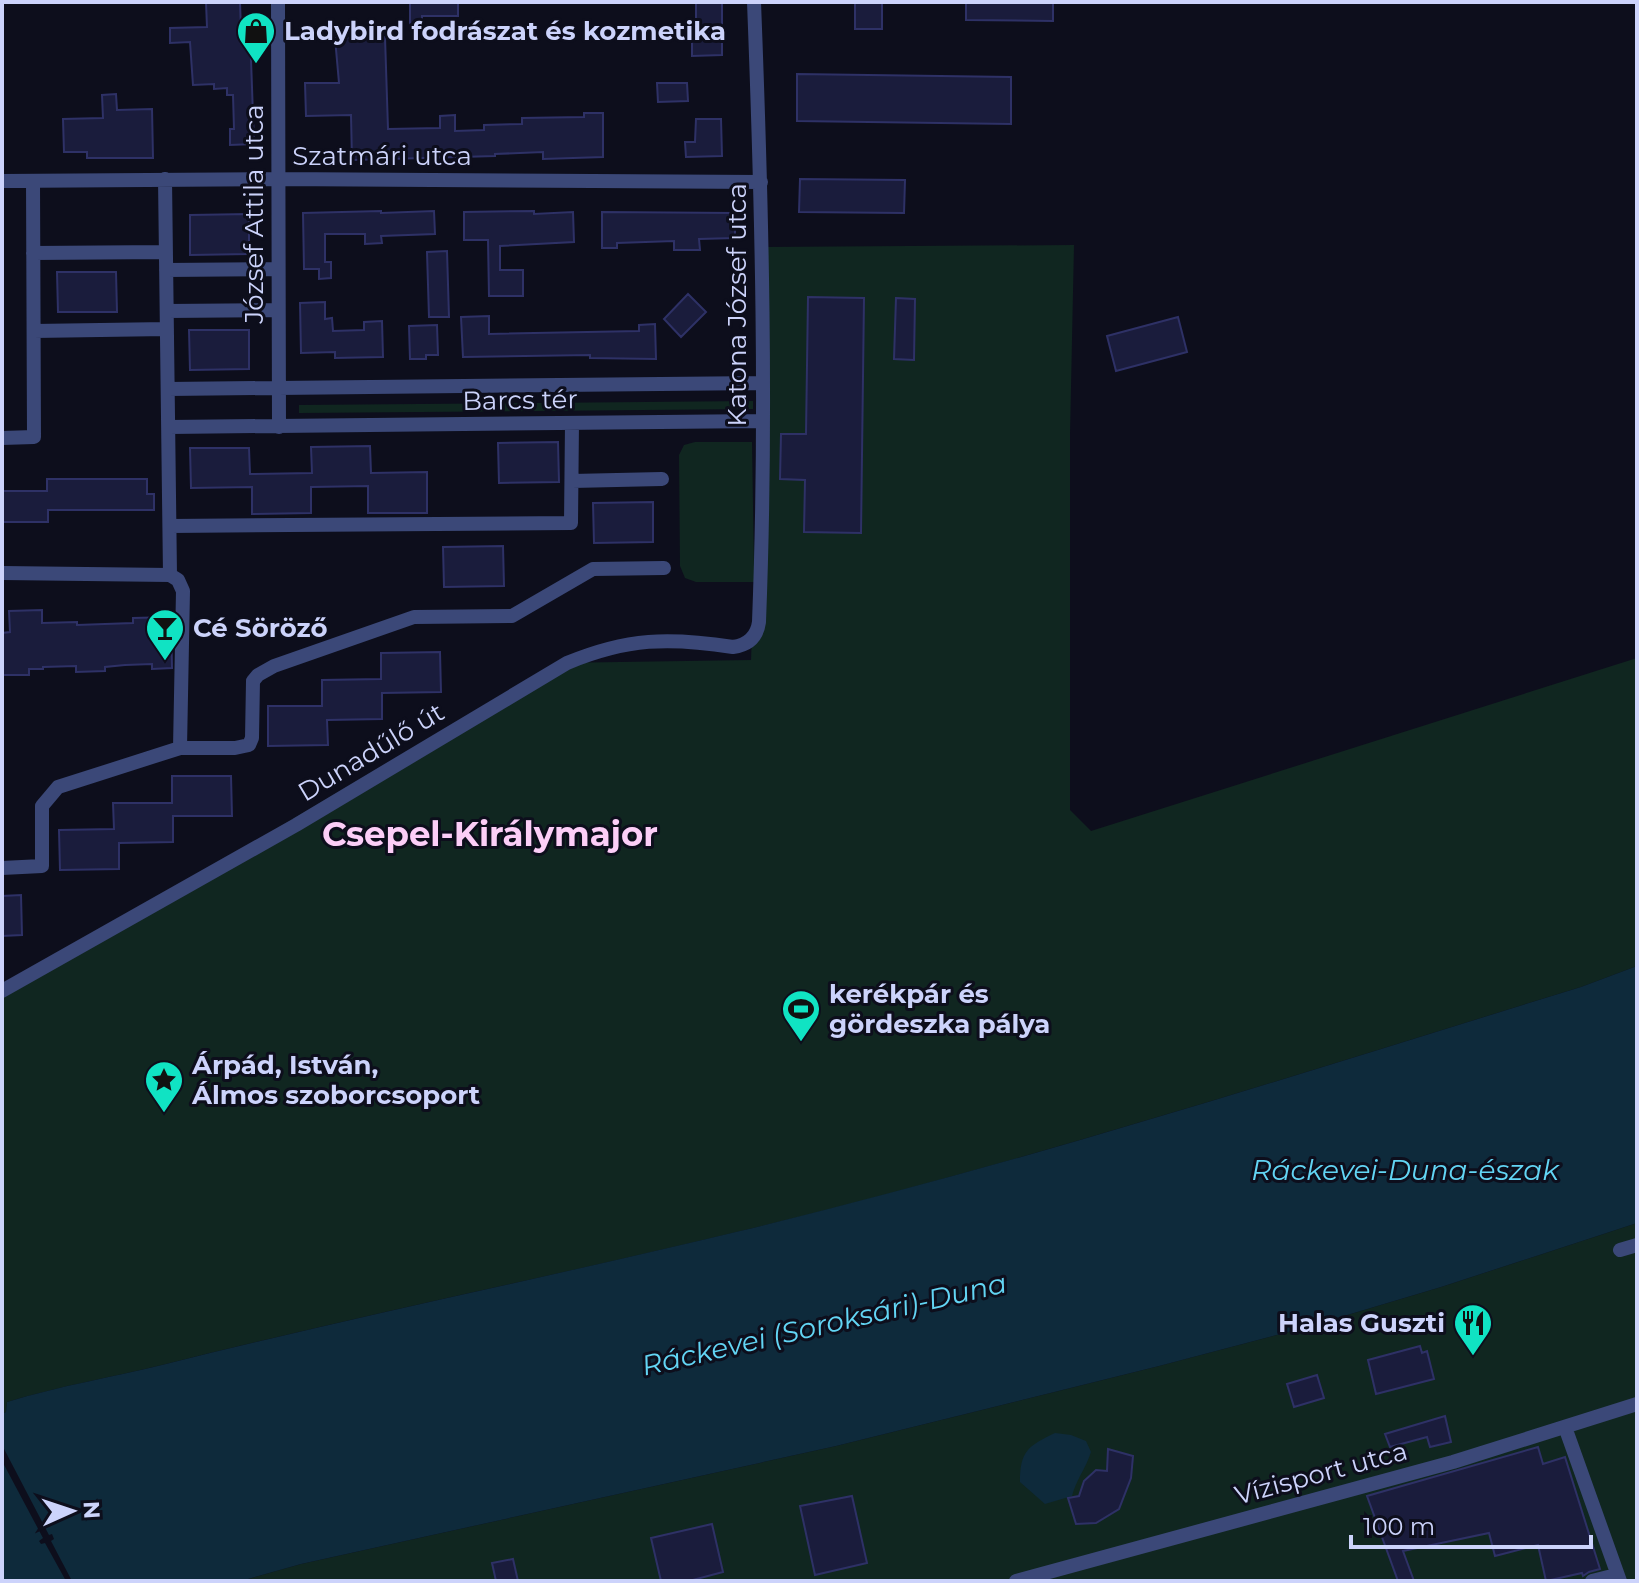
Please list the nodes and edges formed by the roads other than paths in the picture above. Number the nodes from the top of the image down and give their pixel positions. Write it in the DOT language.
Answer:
graph roads {
  1 [pos="278,2"];
  2 [pos="754,2"];
  3 [pos="165,179"];
  4 [pos="277,179"];
  5 [pos="2,181"];
  6 [pos="33,181"];
  7 [pos="761,182"];
  8 [pos="166,252"];
  9 [pos="33,253"];
  10 [pos="278,269"];
  11 [pos="166,270"];
  12 [pos="278,310"];
  13 [pos="167,311"];
  14 [pos="167,329"];
  15 [pos="34,331"];
  16 [pos="762,383"];
  17 [pos="278,388"];
  18 [pos="168,389"];
  19 [pos="762,421"];
  20 [pos="572,423"];
  21 [pos="169,427"];
  22 [pos="279,427"];
  23 [pos="2,438"];
  24 [pos="662,479"];
  25 [pos="572,481"];
  26 [pos="170,526"];
  27 [pos="664,568"];
  28 [pos="2,573"];
  29 [pos="170,575"];
  30 [pos="760,607"];
  31 [pos="180,748"];
  32 [pos="2,868"];
  33 [pos="2,991"];
  34 [pos="1637,1245"];
  35 [pos="1620,1250"];
  36 [pos="1637,1404"];
  37 [pos="1565,1427"];
  38 [pos="1049,1577"];
  39 [pos="1618,1578"];
  40 [pos="1016,1581"];
  41 [pos="1592,1581"];
  1 -- 4 [label="street, József Attila utca"];
  2 -- 7 [label="street, Katona József utca"];
  3 -- 4 [label="street, Szatmári utca"];
  3 -- 6 [label="street, Szatmári utca"];
  3 -- 8 [label="street"];
  4 -- 7 [label="street, Szatmári utca"];
  4 -- 10 [label="street, József Attila utca"];
  5 -- 6 [label="street, Szatmári utca"];
  6 -- 9 [label="street"];
  7 -- 16 [label="street, Katona József utca"];
  8 -- 9 [label="street"];
  8 -- 11 [label="street"];
  9 -- 15 [label="street"];
  10 -- 11 [label="street"];
  10 -- 12 [label="street, József Attila utca"];
  11 -- 13 [label="street"];
  12 -- 13 [label="street"];
  12 -- 17 [label="street, József Attila utca"];
  13 -- 14 [label="street"];
  14 -- 15 [label="street"];
  14 -- 18 [label="street"];
  15 -- 23 [label="street"];
  16 -- 17 [label="street, Barcs tér"];
  16 -- 19 [label="street, Katona József utca"];
  17 -- 18 [label="street, Barcs tér"];
  17 -- 22 [label="street, József Attila utca"];
  18 -- 21 [label="street"];
  19 -- 20 [label="street, Barcs tér"];
  19 -- 30 [label="street, Katona József utca"];
  20 -- 22 [label="street, Barcs tér"];
  20 -- 25 [label="street"];
  21 -- 22 [label="street, Barcs tér"];
  21 -- 26 [label="street"];
  24 -- 25 [label="street"];
  25 -- 26 [label="street"];
  26 -- 29 [label="street"];
  27 -- 31 [label="street"];
  28 -- 29 [label="street"];
  29 -- 31 [label="street"];
  30 -- 33 [label="street, Dunadűlő út"];
  31 -- 32 [label="street"];
  34 -- 35 [label="street"];
  36 -- 37 [label="street, Vízisport utca"];
  37 -- 38 [label="street, Vízisport utca"];
  37 -- 39 [label="street"];
  38 -- 40 [label="street, Vízisport utca"];
  39 -- 41 [label="street"];
}
